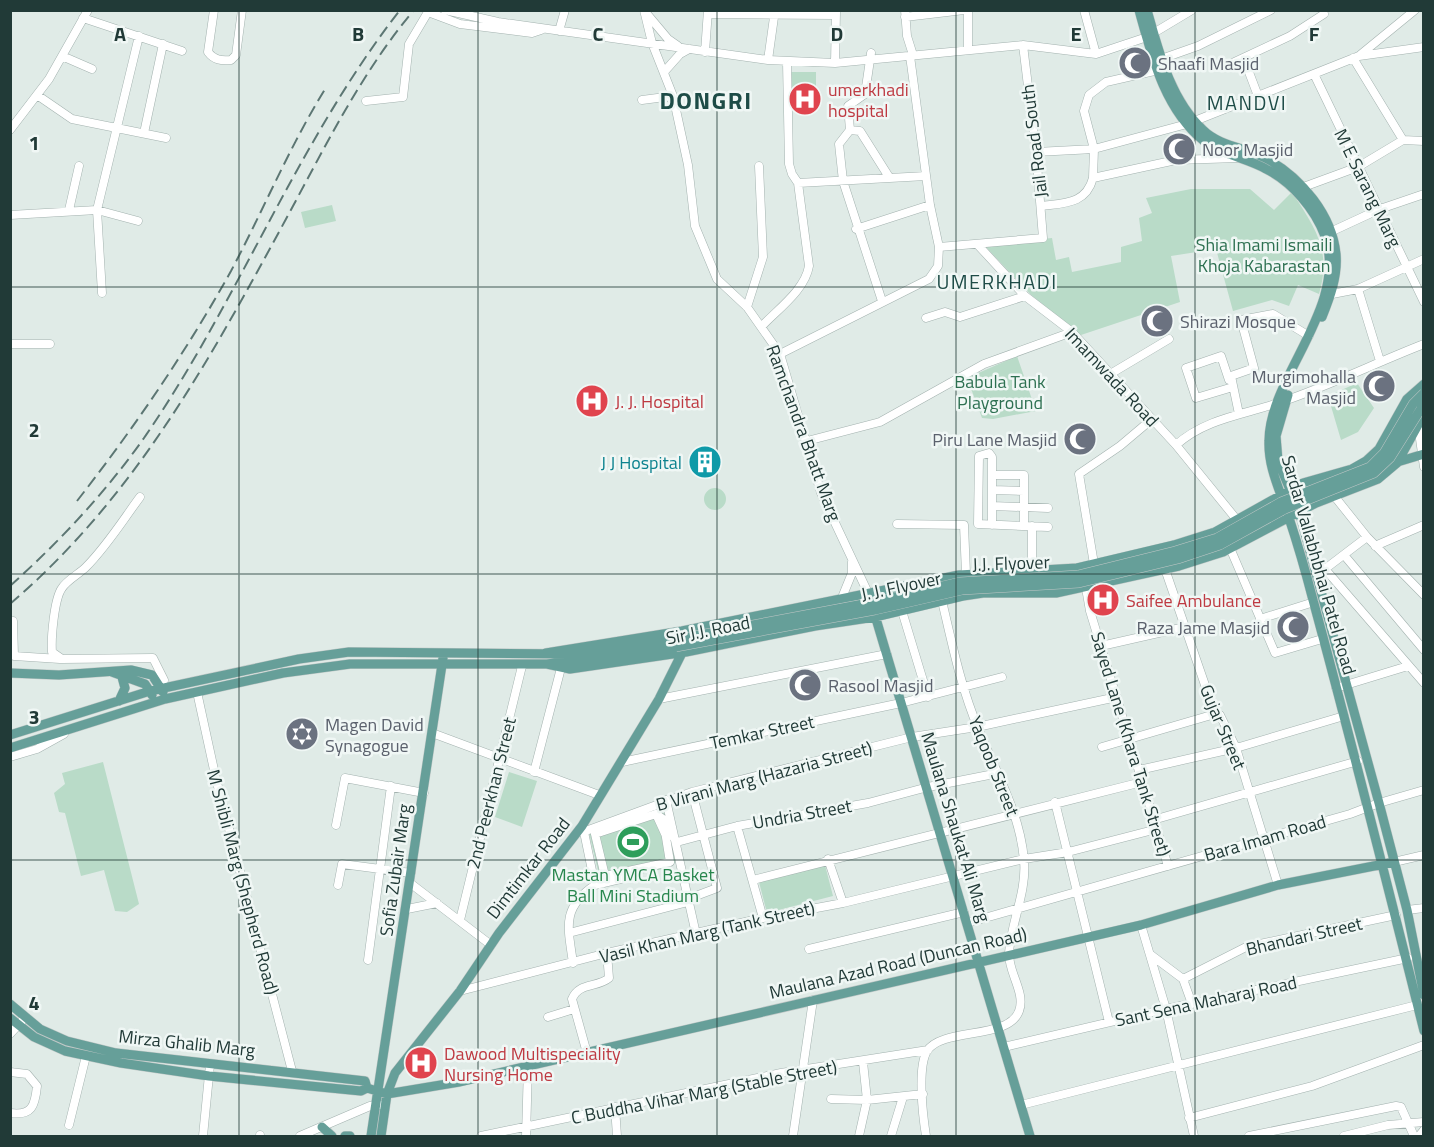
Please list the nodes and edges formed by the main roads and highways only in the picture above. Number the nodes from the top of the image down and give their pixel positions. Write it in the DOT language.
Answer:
graph roads {
  1 [pos="1139,10"];
  2 [pos="1147,10"];
  3 [pos="1150,35"];
  4 [pos="1190,122"];
  5 [pos="1300,188"];
  6 [pos="1327,295"];
  7 [pos="1424,384"];
  8 [pos="1424,393"];
  9 [pos="1282,402"];
  10 [pos="1424,404"];
  11 [pos="1424,414"];
  12 [pos="1422,455"];
  13 [pos="1396,463"];
  14 [pos="1352,469"];
  15 [pos="1291,489"];
  16 [pos="1280,494"];
  17 [pos="1299,511"];
  18 [pos="1289,517"];
  19 [pos="1306,539"];
  20 [pos="1296,542"];
  21 [pos="869,596"];
  22 [pos="876,617"];
  23 [pos="677,646"];
  24 [pos="444,653"];
  25 [pos="546,653"];
  26 [pos="442,664"];
  27 [pos="547,664"];
  28 [pos="112,672"];
  29 [pos="10,673"];
  30 [pos="122,677"];
  31 [pos="163,684"];
  32 [pos="150,691"];
  33 [pos="120,701"];
  34 [pos="160,701"];
  35 [pos="10,735"];
  36 [pos="10,748"];
  37 [pos="1394,862"];
  38 [pos="1382,864"];
  39 [pos="1415,954"];
  40 [pos="978,963"];
  41 [pos="1424,995"];
  42 [pos="10,1004"];
  43 [pos="10,1018"];
  44 [pos="16,1028"];
  45 [pos="1424,1031"];
  46 [pos="367,1088"];
  47 [pos="382,1093"];
  48 [pos="380,1105"];
  49 [pos="322,1127"];
  50 [pos="332,1137"];
  51 [pos="345,1137"];
  52 [pos="350,1137"];
  53 [pos="371,1137"];
  54 [pos="381,1137"];
  55 [pos="1030,1137"];
  1 -- 3 [label="main road, Sardar Vallabhbhai Patel Road"];
  2 -- 3 [label="main road, Sardar Vallabhbhai Patel Road"];
  3 -- 4 [label="main road, Sardar Vallabhbhai Patel Road"];
  4 -- 5 [label="main road, Sardar Vallabhbhai Patel Road"];
  4 -- 5 [label="main road, Sardar Vallabhbhai Patel Road"];
  5 -- 6 [label="main road, Sardar Vallabhbhai Patel Road"];
  6 -- 9 [label="main road, Sardar Vallabhbhai Patel Road"];
  6 -- 9 [label="main road, Sardar Vallabhbhai Patel Road"];
  7 -- 14 [label="main road"];
  8 -- 23 [label="main road, J.J. Flyover, bridge"];
  9 -- 15 [label="main road, Sardar Vallabhbhai Patel Road"];
  9 -- 16 [label="main road, Sardar Vallabhbhai Patel Road"];
  10 -- 23 [label="main road, J. J. Flyover, bridge"];
  11 -- 13 [label="main road"];
  12 -- 13 [label="main road"];
  13 -- 14 [label="main road"];
  13 -- 17 [label="main road, Sir J.J. Road"];
  14 -- 15 [label="main road, Sir J.J. Road"];
  15 -- 16 [label="main road, Sir J.J. Road"];
  15 -- 17 [label="main road, Sardar Vallabhbhai Patel Road"];
  16 -- 18 [label="main road, Sardar Vallabhbhai Patel Road"];
  16 -- 21 [label="main road, Sir J.J. Road"];
  17 -- 18 [label="main road, Sir J.J. Road"];
  17 -- 19 [label="main road, Sardar Vallabhbhai Patel Road"];
  18 -- 20 [label="main road, Sardar Vallabhbhai Patel Road"];
  18 -- 22 [label="main road, Sir J.J. Road"];
  19 -- 20 [label="main road"];
  19 -- 37 [label="main road, Sardar Vallabhbhai Patel Road"];
  20 -- 38 [label="main road, Sardar Vallabhbhai Patel Road"];
  21 -- 22 [label="main road, Maulana Shaukat Ali Marg"];
  21 -- 25 [label="main road, Sir J.J. Road"];
  22 -- 23 [label="main road, Sir J.J. Road"];
  22 -- 40 [label="main road, Maulana Shaukat Ali Marg"];
  23 -- 25 [label="main road, J.J. Flyover"];
  23 -- 27 [label="main road, J. J. Flyover"];
  23 -- 27 [label="main road, Sir J.J. Road"];
  23 -- 47 [label="main road, Dimtimkar Road"];
  24 -- 25 [label="main road"];
  24 -- 26 [label="main road, Sofia Zubair Marg"];
  24 -- 31 [label="main road"];
  26 -- 27 [label="main road, J. J. Flyover"];
  26 -- 34 [label="main road, J. J. Flyover"];
  26 -- 47 [label="main road, Sofia Zubair Marg"];
  28 -- 29 [label="main road"];
  28 -- 30 [label="main road"];
  28 -- 31 [label="main road"];
  30 -- 32 [label="main road"];
  30 -- 33 [label="main road"];
  31 -- 32 [label="main road"];
  31 -- 34 [label="main road"];
  32 -- 33 [label="main road"];
  32 -- 34 [label="main road"];
  33 -- 35 [label="main road"];
  34 -- 36 [label="main road, J. J. Flyover"];
  37 -- 38 [label="main road, Maulana Azad Road (Duncan Road)"];
  37 -- 39 [label="main road, Sardar Vallabhbhai Patel Road"];
  38 -- 39 [label="main road, Sardar Vallabhbhai Patel Road"];
  38 -- 40 [label="main road, Maulana Azad Road (Duncan Road)"];
  39 -- 41 [label="main road, Sardar Vallabhbhai Patel Road"];
  39 -- 45 [label="main road, Sardar Vallabhbhai Patel Road"];
  40 -- 47 [label="main road, Maulana Azad Road (Duncan Road)"];
  40 -- 55 [label="main road, Maulana Shaukat Ali Marg"];
  42 -- 44 [label="main road, Mirza Ghalib Marg"];
  43 -- 44 [label="main road, Mirza Ghalib Marg"];
  44 -- 46 [label="main road, Mirza Ghalib Marg"];
  44 -- 46 [label="main road, Mirza Ghalib Marg"];
  46 -- 47 [label="main road, Mirza Ghalib Marg"];
  47 -- 48 [label="main road"];
  48 -- 53 [label="main road"];
  48 -- 54 [label="main road"];
  49 -- 50 [label="main road"];
  51 -- 52 [label="main road"];
}
